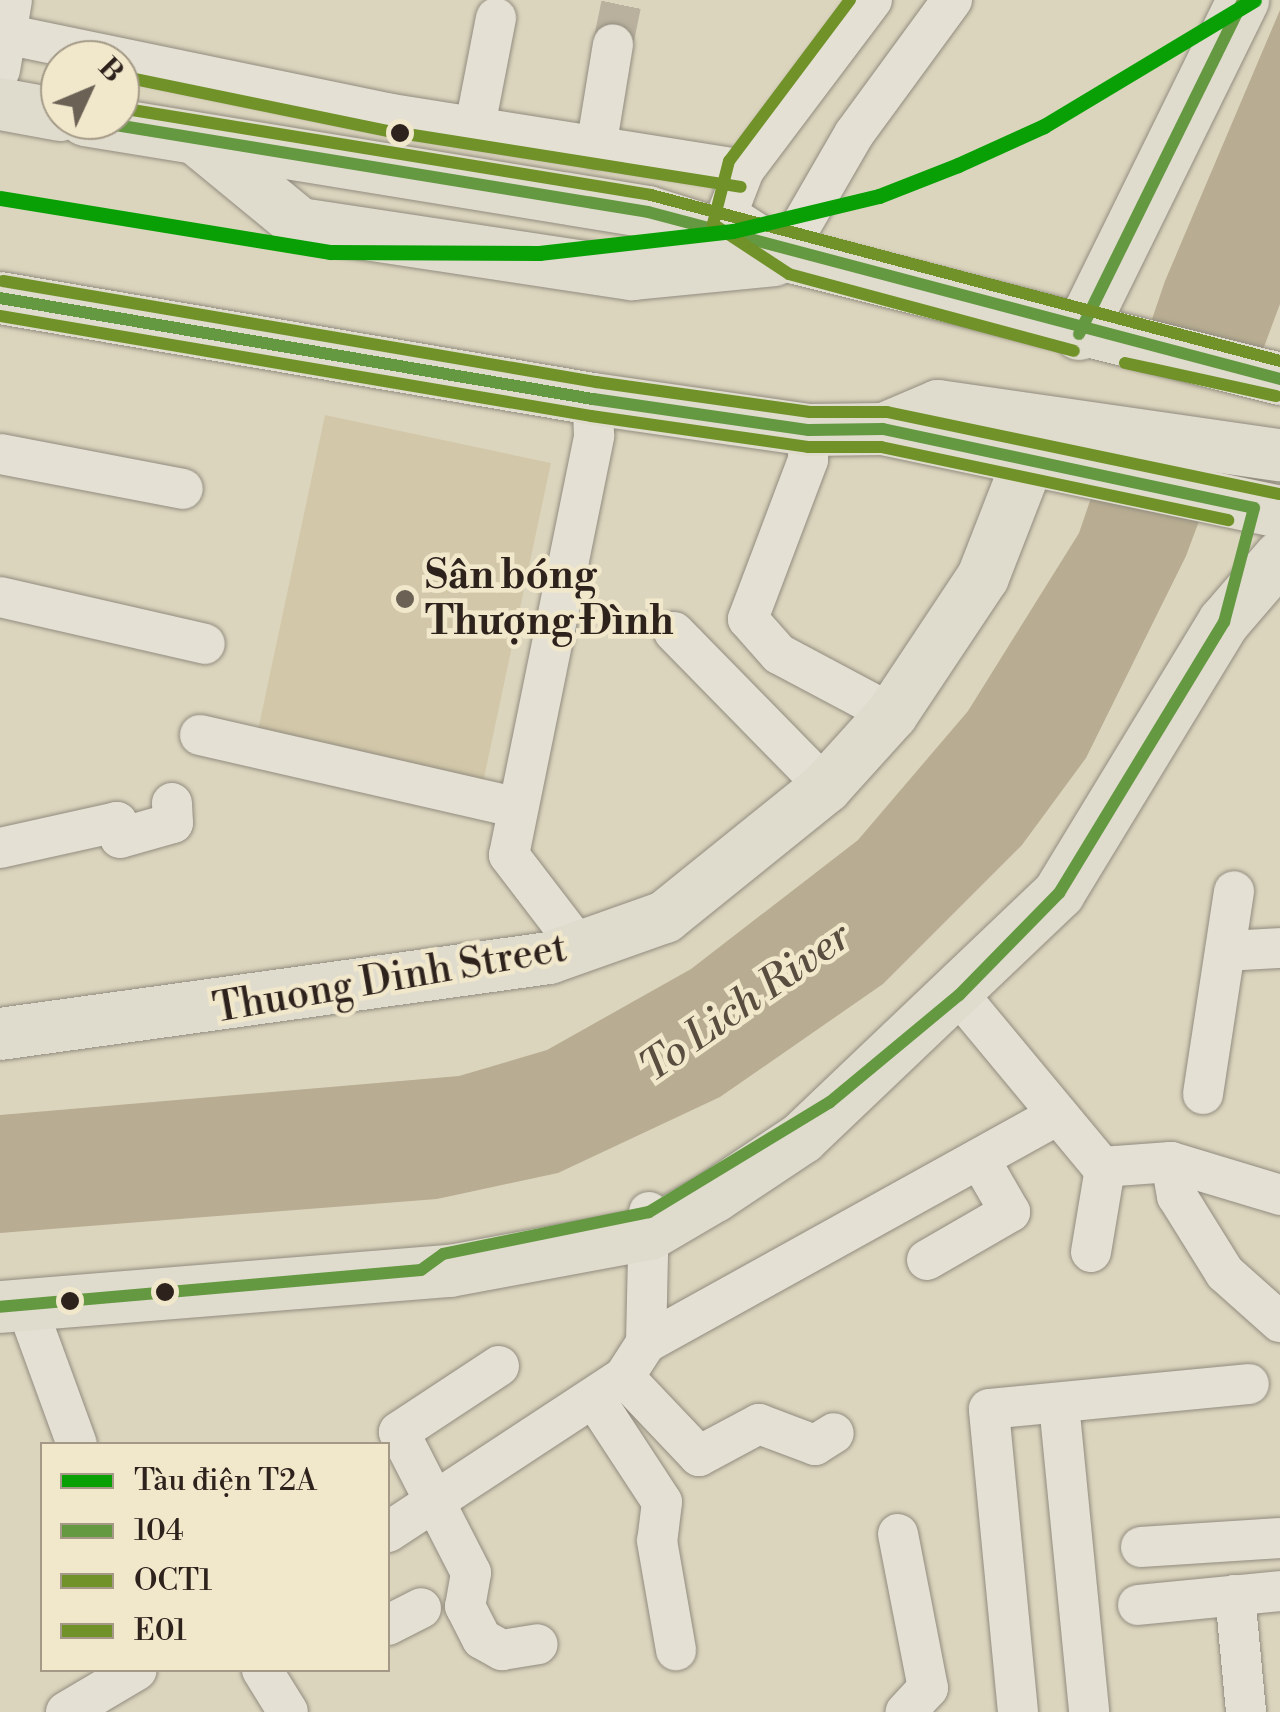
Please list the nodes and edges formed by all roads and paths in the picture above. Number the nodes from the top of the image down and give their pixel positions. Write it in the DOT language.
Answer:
graph roads {
  1 [pos="872,0"];
  2 [pos="952,0"];
  3 [pos="1243,0"];
  4 [pos="496,18"];
  5 [pos="6,35"];
  6 [pos="614,44"];
  7 [pos="0,104"];
  8 [pos="40,111"];
  9 [pos="391,114"];
  10 [pos="474,126"];
  11 [pos="140,130"];
  12 [pos="199,141"];
  13 [pos="596,148"];
  14 [pos="380,170"];
  15 [pos="744,170"];
  16 [pos="795,258"];
  17 [pos="0,298"];
  18 [pos="1080,334"];
  19 [pos="1280,379"];
  20 [pos="593,399"];
  21 [pos="884,429"];
  22 [pos="810,430"];
  23 [pos="0,454"];
  24 [pos="1093,454"];
  25 [pos="1280,455"];
  26 [pos="1027,464"];
  27 [pos="183,489"];
  28 [pos="1256,508"];
  29 [pos="1280,558"];
  30 [pos="0,597"];
  31 [pos="1224,622"];
  32 [pos="674,632"];
  33 [pos="204,644"];
  34 [pos="892,714"];
  35 [pos="200,735"];
  36 [pos="826,788"];
  37 [pos="172,803"];
  38 [pos="518,808"];
  39 [pos="0,848"];
  40 [pos="1234,891"];
  41 [pos="580,948"];
  42 [pos="1280,948"];
  43 [pos="1226,951"];
  44 [pos="959,995"];
  45 [pos="0,1034"];
  46 [pos="1203,1094"];
  47 [pos="1058,1115"];
  48 [pos="980,1160"];
  49 [pos="1171,1162"];
  50 [pos="1105,1168"];
  51 [pos="1280,1195"];
  52 [pos="650,1223"];
  53 [pos="1091,1252"];
  54 [pos="927,1260"];
  55 [pos="13,1306"];
  56 [pos="1280,1322"];
  57 [pos="646,1343"];
  58 [pos="499,1366"];
  59 [pos="1249,1384"];
  60 [pos="609,1387"];
  61 [pos="1058,1404"];
  62 [pos="834,1434"];
  63 [pos="76,1442"];
  64 [pos="437,1502"];
  65 [pos="390,1531"];
  66 [pos="898,1534"];
  67 [pos="1280,1538"];
  68 [pos="1141,1547"];
  69 [pos="1280,1591"];
  70 [pos="1235,1595"];
  71 [pos="1138,1604"];
  72 [pos="538,1644"];
  73 [pos="676,1650"];
  74 [pos="134,1672"];
  75 [pos="66,1712"];
  76 [pos="906,1712"];
  77 [pos="1018,1712"];
  78 [pos="1089,1712"];
  79 [pos="1246,1712"];
  1 -- 15 [label="street"];
  2 -- 16 [label="street"];
  3 -- 18 [label="main road"];
  4 -- 10 [label="street"];
  5 -- 9 [label="street"];
  6 -- 13 [label="street"];
  7 -- 8 [label="main road"];
  9 -- 10 [label="street"];
  9 -- 14 [label="street"];
  10 -- 13 [label="street"];
  11 -- 12 [label="main road"];
  12 -- 14 [label="main road"];
  12 -- 16 [label="main road"];
  13 -- 15 [label="street"];
  14 -- 16 [label="main road"];
  15 -- 16 [label="street"];
  16 -- 18 [label="main road"];
  17 -- 20 [label="main road"];
  18 -- 19 [label="main road"];
  20 -- 22 [label="main road"];
  20 -- 38 [label="street"];
  21 -- 22 [label="main road"];
  21 -- 24 [label="main road"];
  21 -- 26 [label="main road"];
  22 -- 34 [label="street"];
  23 -- 27 [label="street"];
  24 -- 25 [label="main road"];
  24 -- 26 [label="main road"];
  24 -- 28 [label="main road"];
  26 -- 34 [label="main road, Thuong Dinh Street"];
  28 -- 31 [label="main road"];
  29 -- 31 [label="main road"];
  30 -- 33 [label="street"];
  31 -- 44 [label="main road"];
  32 -- 36 [label="street"];
  34 -- 36 [label="main road, Thuong Dinh Street"];
  35 -- 38 [label="street"];
  36 -- 41 [label="main road, Thuong Dinh Street"];
  37 -- 39 [label="street"];
  38 -- 41 [label="street"];
  40 -- 43 [label="street"];
  41 -- 45 [label="main road, Thuong Dinh Street"];
  42 -- 43 [label="street"];
  43 -- 46 [label="street"];
  44 -- 47 [label="street"];
  44 -- 52 [label="main road"];
  47 -- 48 [label="street"];
  47 -- 50 [label="street"];
  48 -- 54 [label="street"];
  48 -- 57 [label="street"];
  49 -- 50 [label="street"];
  49 -- 51 [label="street"];
  49 -- 56 [label="street"];
  50 -- 53 [label="street"];
  52 -- 55 [label="main road"];
  52 -- 57 [label="street"];
  55 -- 63 [label="street"];
  57 -- 60 [label="street"];
  58 -- 64 [label="street"];
  59 -- 61 [label="street"];
  60 -- 62 [label="street"];
  60 -- 64 [label="street"];
  60 -- 73 [label="street"];
  61 -- 77 [label="street"];
  61 -- 78 [label="street"];
  64 -- 65 [label="street"];
  64 -- 72 [label="street"];
  66 -- 76 [label="street"];
  67 -- 68 [label="street"];
  69 -- 70 [label="street"];
  70 -- 71 [label="street"];
  70 -- 79 [label="street"];
  74 -- 75 [label="street"];
}
